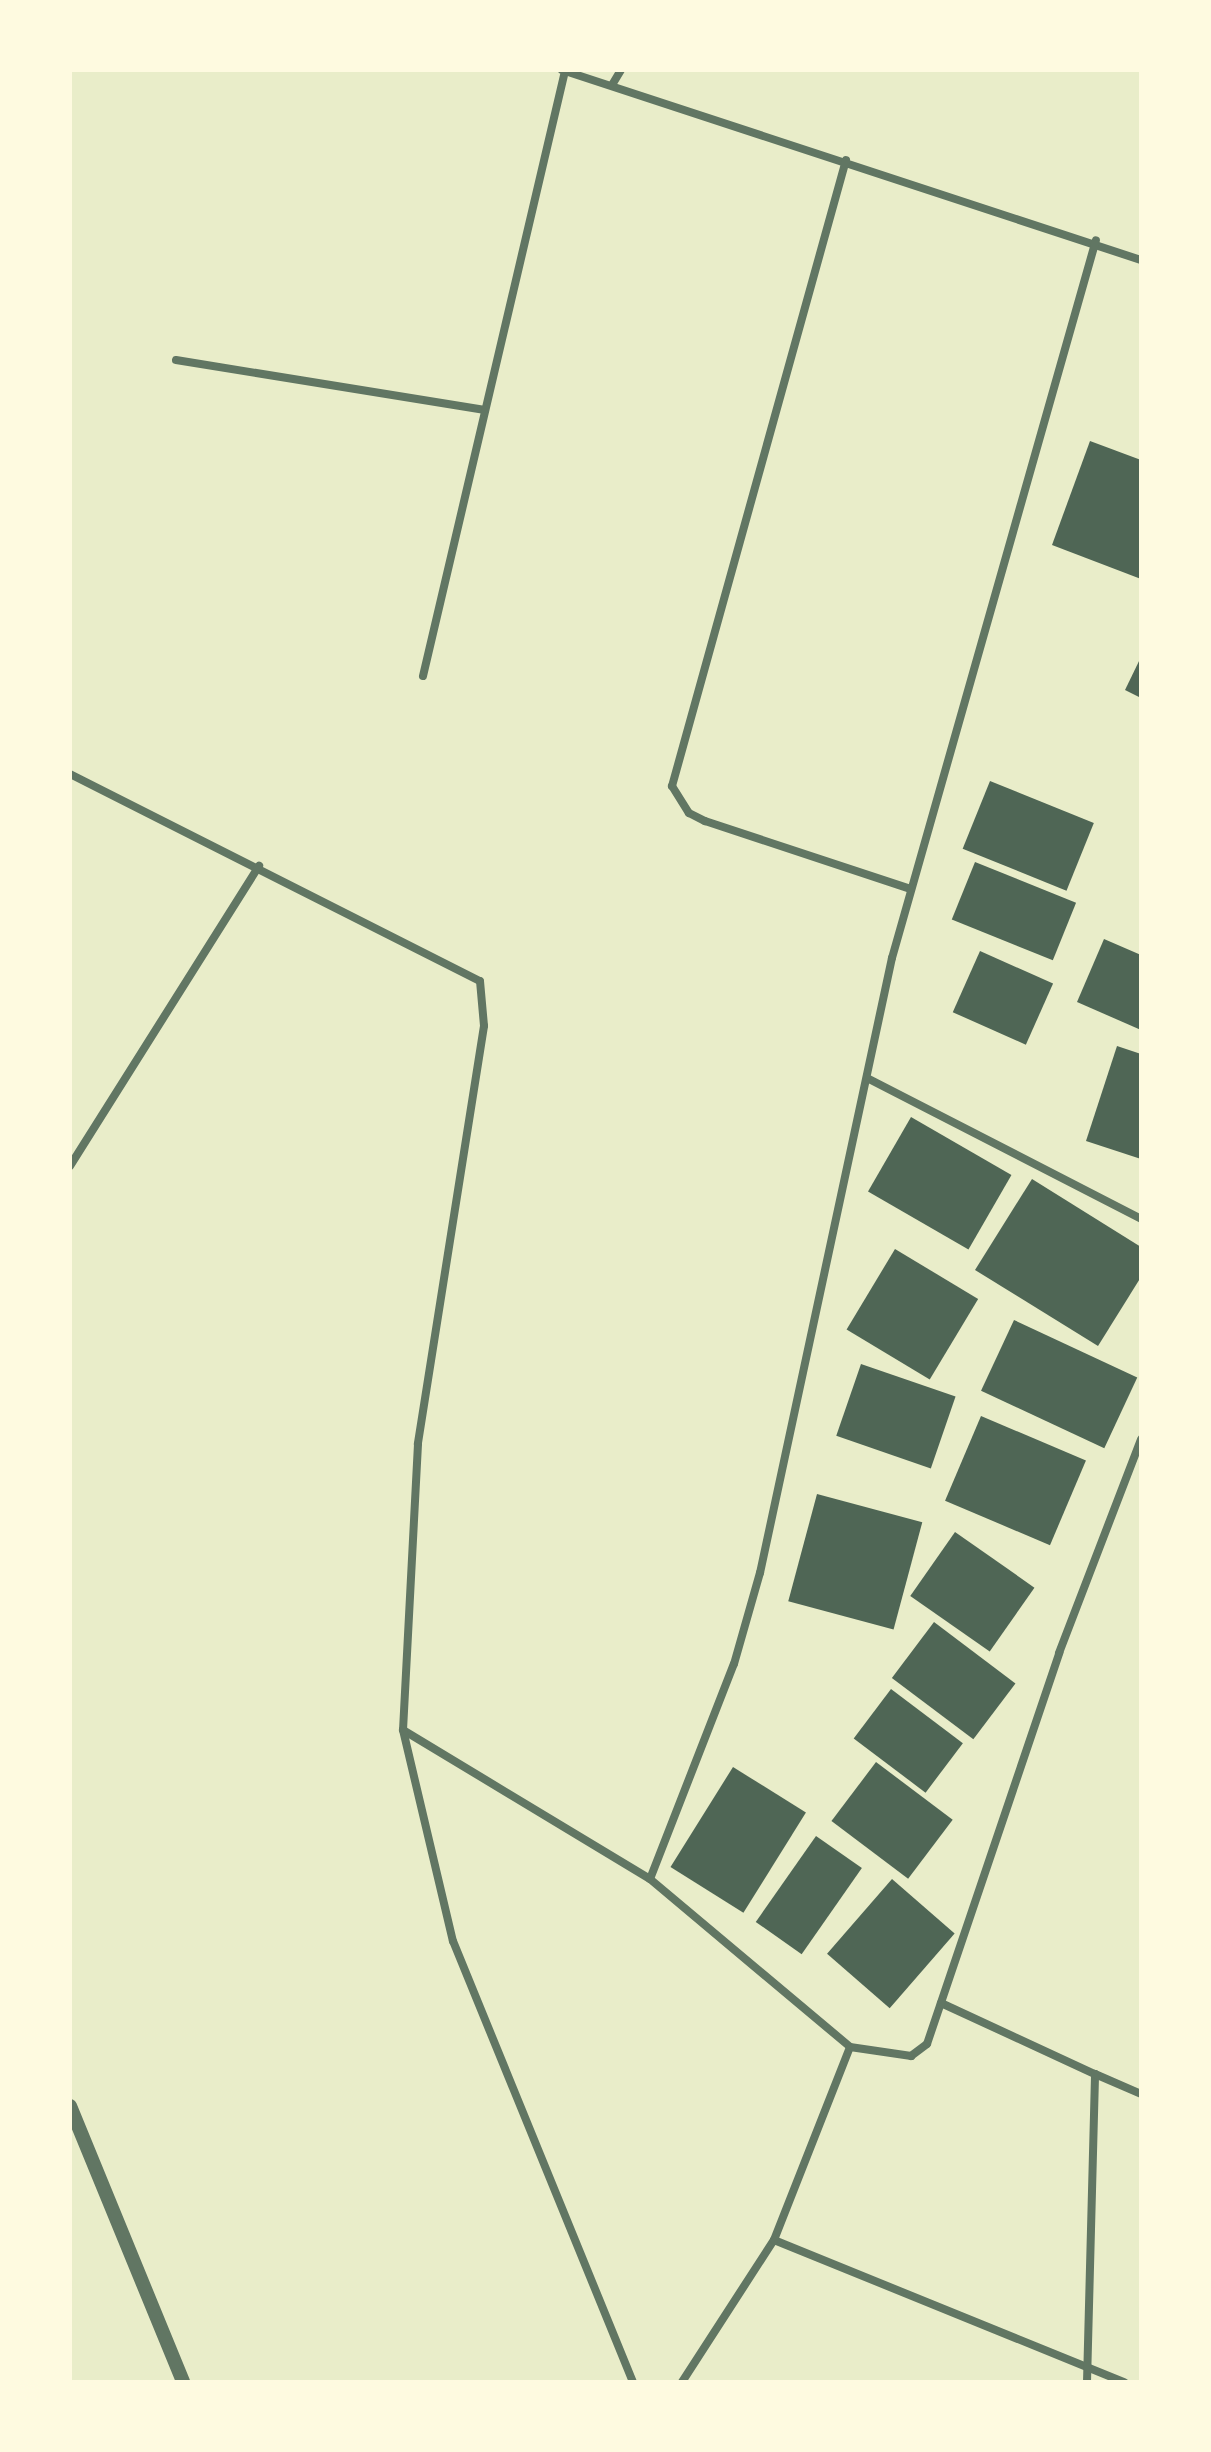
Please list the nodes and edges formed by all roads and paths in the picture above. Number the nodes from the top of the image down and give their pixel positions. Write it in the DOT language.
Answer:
graph roads {
  1 [pos="564,70"];
  2 [pos="621,70"];
  3 [pos="612,85"];
  4 [pos="846,160"];
  5 [pos="1096,240"];
  6 [pos="1141,260"];
  7 [pos="176,360"];
  8 [pos="485,410"];
  9 [pos="423,676"];
  10 [pos="70,774"];
  11 [pos="259,866"];
  12 [pos="911,889"];
  13 [pos="867,1078"];
  14 [pos="70,1166"];
  15 [pos="1141,1219"];
  16 [pos="1141,1439"];
  17 [pos="403,1730"];
  18 [pos="650,1879"];
  19 [pos="941,2003"];
  20 [pos="850,2047"];
  21 [pos="1095,2074"];
  22 [pos="1141,2094"];
  23 [pos="70,2106"];
  24 [pos="774,2240"];
  25 [pos="1088,2365"];
  26 [pos="183,2382"];
  27 [pos="633,2382"];
  28 [pos="682,2382"];
  29 [pos="1087,2382"];
  30 [pos="1124,2382"];
  1 -- 3 [label="street"];
  1 -- 8 [label="street"];
  2 -- 3 [label="street"];
  3 -- 4 [label="street"];
  4 -- 5 [label="street"];
  4 -- 12 [label="street"];
  5 -- 6 [label="street"];
  5 -- 12 [label="street"];
  7 -- 8 [label="street"];
  8 -- 9 [label="street"];
  10 -- 11 [label="street"];
  11 -- 14 [label="street"];
  11 -- 17 [label="street"];
  12 -- 13 [label="street"];
  13 -- 15 [label="street"];
  13 -- 18 [label="street"];
  16 -- 19 [label="street"];
  17 -- 18 [label="street"];
  17 -- 27 [label="street"];
  18 -- 20 [label="street"];
  19 -- 20 [label="street"];
  19 -- 21 [label="street"];
  20 -- 24 [label="street"];
  21 -- 22 [label="street"];
  21 -- 25 [label="street"];
  23 -- 26 [label="street"];
  24 -- 25 [label="street"];
  24 -- 28 [label="street"];
  25 -- 29 [label="street"];
  25 -- 30 [label="street"];
}
